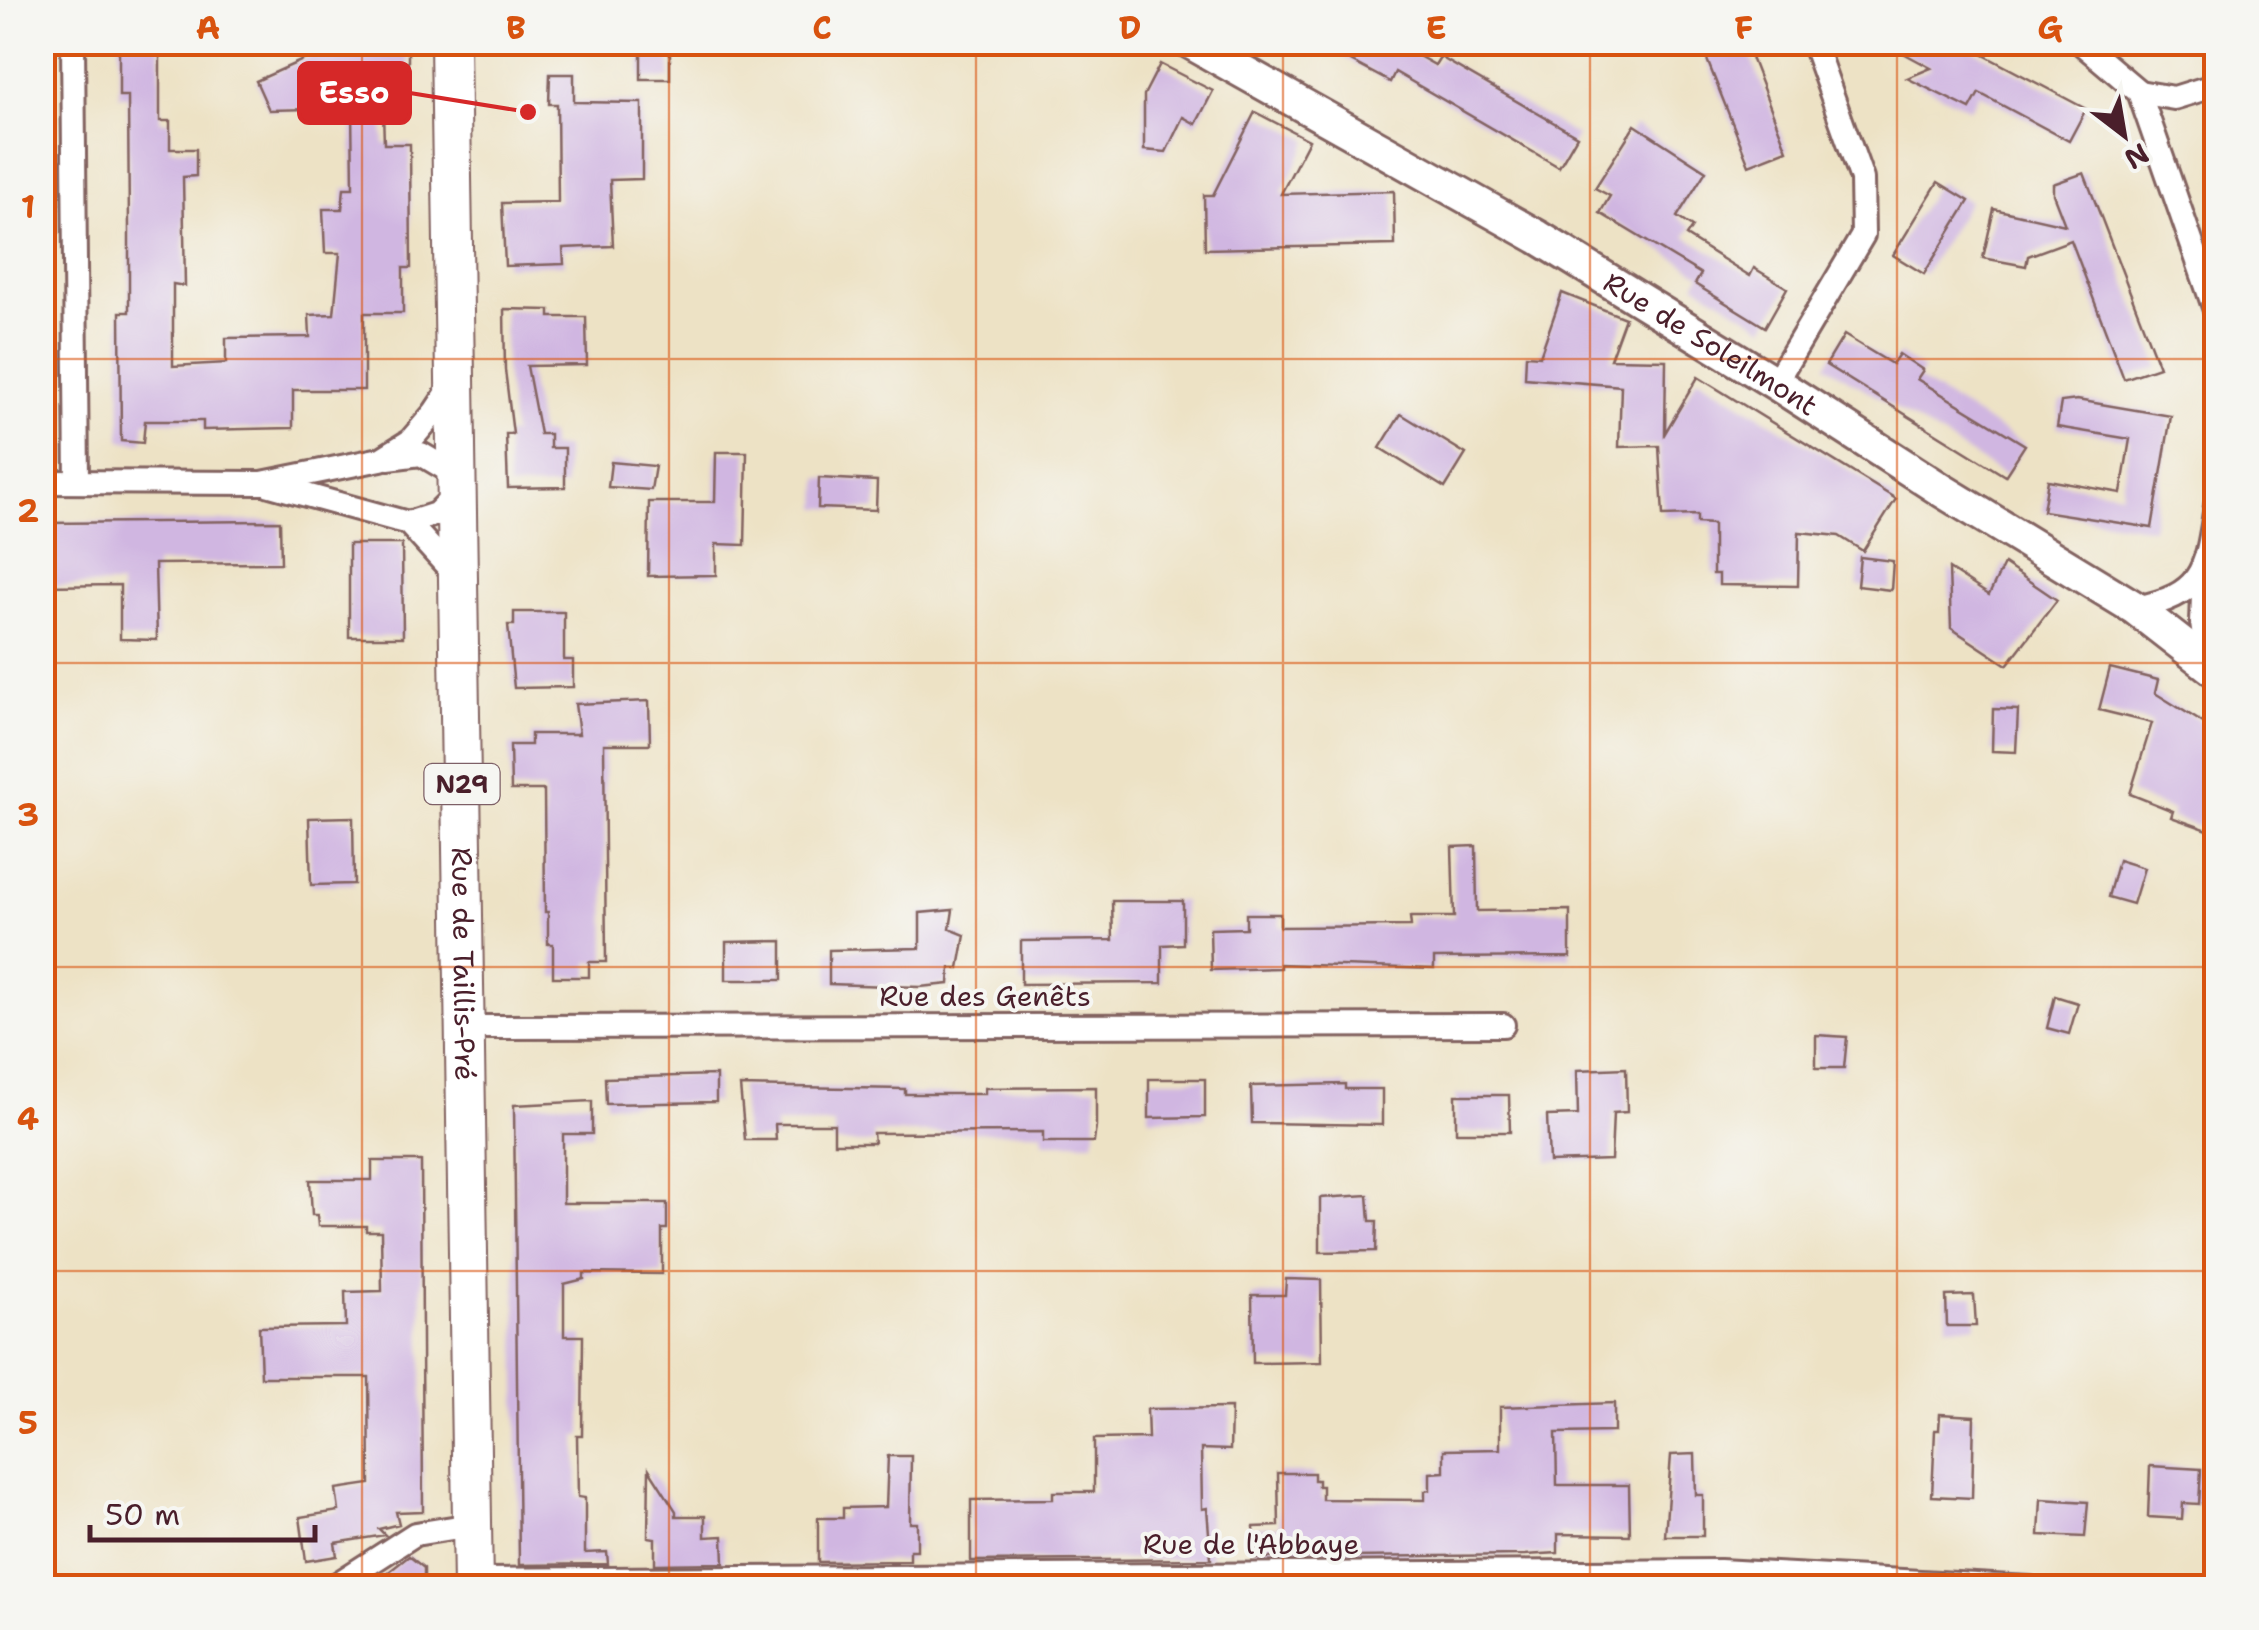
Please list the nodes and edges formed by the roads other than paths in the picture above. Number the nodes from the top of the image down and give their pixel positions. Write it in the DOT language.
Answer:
graph roads {
  1 [pos="73,42"];
  2 [pos="450,42"];
  3 [pos="1190,42"];
  4 [pos="1813,42"];
  5 [pos="2080,42"];
  6 [pos="2216,85"];
  7 [pos="2139,92"];
  8 [pos="2216,313"];
  9 [pos="456,378"];
  10 [pos="1775,383"];
  11 [pos="381,458"];
  12 [pos="42,482"];
  13 [pos="78,482"];
  14 [pos="262,483"];
  15 [pos="458,484"];
  16 [pos="2216,506"];
  17 [pos="408,522"];
  18 [pos="2204,569"];
  19 [pos="459,579"];
  20 [pos="2135,608"];
  21 [pos="2212,667"];
  22 [pos="1504,1025"];
  23 [pos="467,1027"];
  24 [pos="471,1525"];
  25 [pos="1649,1580"];
  26 [pos="473,1584"];
  27 [pos="331,1588"];
  28 [pos="2030,1588"];
  1 -- 13 [label="street"];
  2 -- 9 [label="main road, Rue de Taillis-Pré / N29"];
  3 -- 10 [label="street, Rue de Soleilmont"];
  4 -- 10 [label="street"];
  5 -- 7 [label="street"];
  6 -- 7 [label="street"];
  7 -- 8 [label="street"];
  9 -- 11 [label="street"];
  9 -- 15 [label="main road, Rue de Taillis-Pré / N29"];
  10 -- 20 [label="street, Rue de Soleilmont"];
  11 -- 14 [label="street"];
  11 -- 15 [label="street"];
  12 -- 13 [label="street"];
  13 -- 14 [label="street"];
  14 -- 17 [label="street"];
  15 -- 17 [label="street"];
  15 -- 19 [label="main road, Rue de Taillis-Pré / N29"];
  16 -- 18 [label="street"];
  17 -- 19 [label="street"];
  18 -- 20 [label="street"];
  18 -- 21 [label="street"];
  19 -- 23 [label="main road, Rue de Taillis-Pré / N29"];
  20 -- 21 [label="street, Rue de Soleilmont"];
  22 -- 23 [label="street, Rue des Genêts"];
  23 -- 24 [label="main road, Rue de Taillis-Pré / N29"];
  24 -- 26 [label="main road, Rue de Taillis-Pré / N29"];
  24 -- 27 [label="street"];
  25 -- 26 [label="street, Rue de l'Abbaye"];
  25 -- 28 [label="street, Rue de l'Abbaye"];
}
